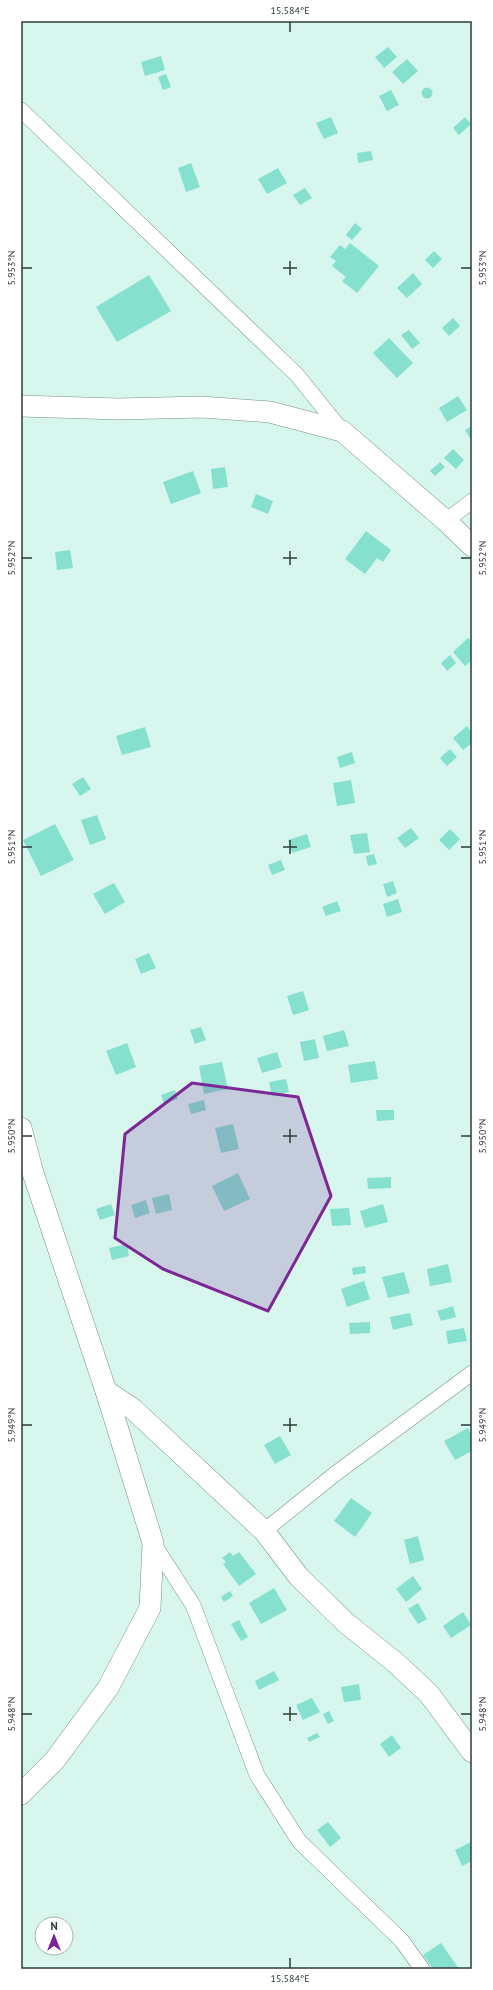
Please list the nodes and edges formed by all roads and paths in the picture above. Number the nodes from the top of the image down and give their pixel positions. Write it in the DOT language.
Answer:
graph roads {
  1 [pos="21,110"];
  2 [pos="21,406"];
  3 [pos="342,431"];
  4 [pos="472,501"];
  5 [pos="446,521"];
  6 [pos="472,546"];
  7 [pos="21,1128"];
  8 [pos="472,1373"];
  9 [pos="106,1391"];
  10 [pos="264,1531"];
  11 [pos="153,1543"];
  12 [pos="472,1752"];
  13 [pos="21,1794"];
  14 [pos="422,1969"];
  1 -- 3 [label="street"];
  2 -- 3 [label="street"];
  3 -- 5 [label="street"];
  4 -- 5 [label="street"];
  5 -- 6 [label="street"];
  7 -- 9 [label="street"];
  8 -- 10 [label="street"];
  9 -- 10 [label="street"];
  9 -- 11 [label="street"];
  10 -- 12 [label="street"];
  11 -- 13 [label="street"];
  11 -- 14 [label="street"];
}
